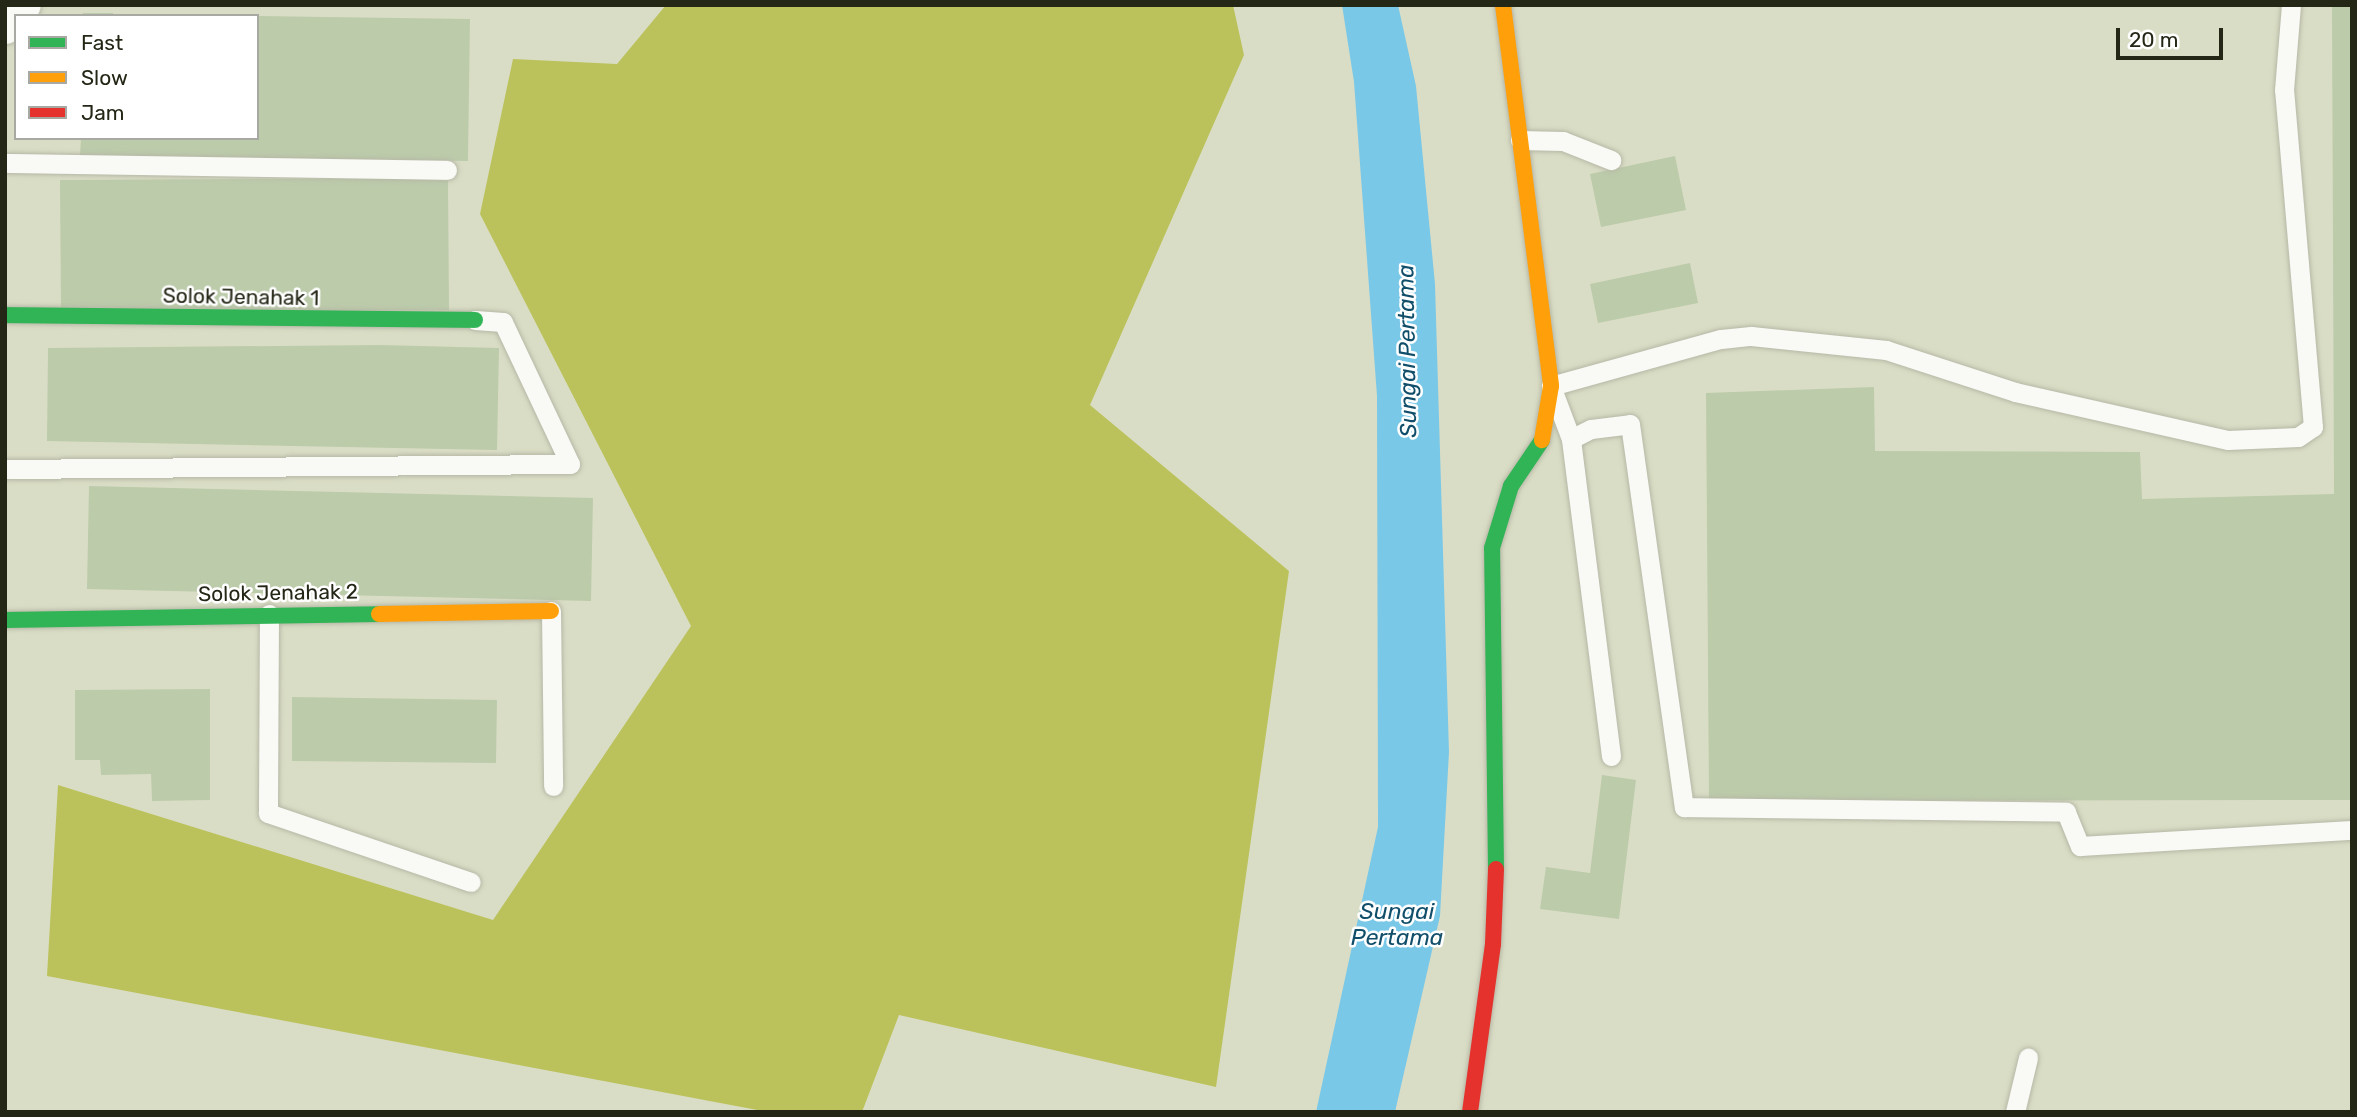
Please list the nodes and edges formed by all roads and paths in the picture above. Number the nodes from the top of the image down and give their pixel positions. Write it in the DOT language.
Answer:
graph roads {
  1 [pos="1503,5"];
  2 [pos="2291,5"];
  3 [pos="1520,139"];
  4 [pos="1611,160"];
  5 [pos="5,163"];
  6 [pos="447,170"];
  7 [pos="5,315"];
  8 [pos="475,320"];
  9 [pos="1551,386"];
  10 [pos="1571,439"];
  11 [pos="5,469"];
  12 [pos="551,611"];
  13 [pos="269,614"];
  14 [pos="5,620"];
  15 [pos="1611,756"];
  16 [pos="553,786"];
  17 [pos="2352,830"];
  18 [pos="471,882"];
  19 [pos="2028,1059"];
  20 [pos="1472,1111"];
  21 [pos="2015,1112"];
  1 -- 3 [label="street"];
  2 -- 9 [label="lane"];
  3 -- 4 [label="lane"];
  3 -- 9 [label="street"];
  5 -- 6 [label="lane"];
  7 -- 8 [label="street, Solok Jenahak 1"];
  8 -- 11 [label="lane"];
  9 -- 10 [label="lane"];
  9 -- 20 [label="street"];
  10 -- 15 [label="lane"];
  10 -- 17 [label="lane"];
  12 -- 13 [label="street, Solok Jenahak 2"];
  12 -- 16 [label="lane"];
  13 -- 14 [label="street, Solok Jenahak 2"];
  13 -- 18 [label="lane"];
  19 -- 21 [label="lane"];
}
